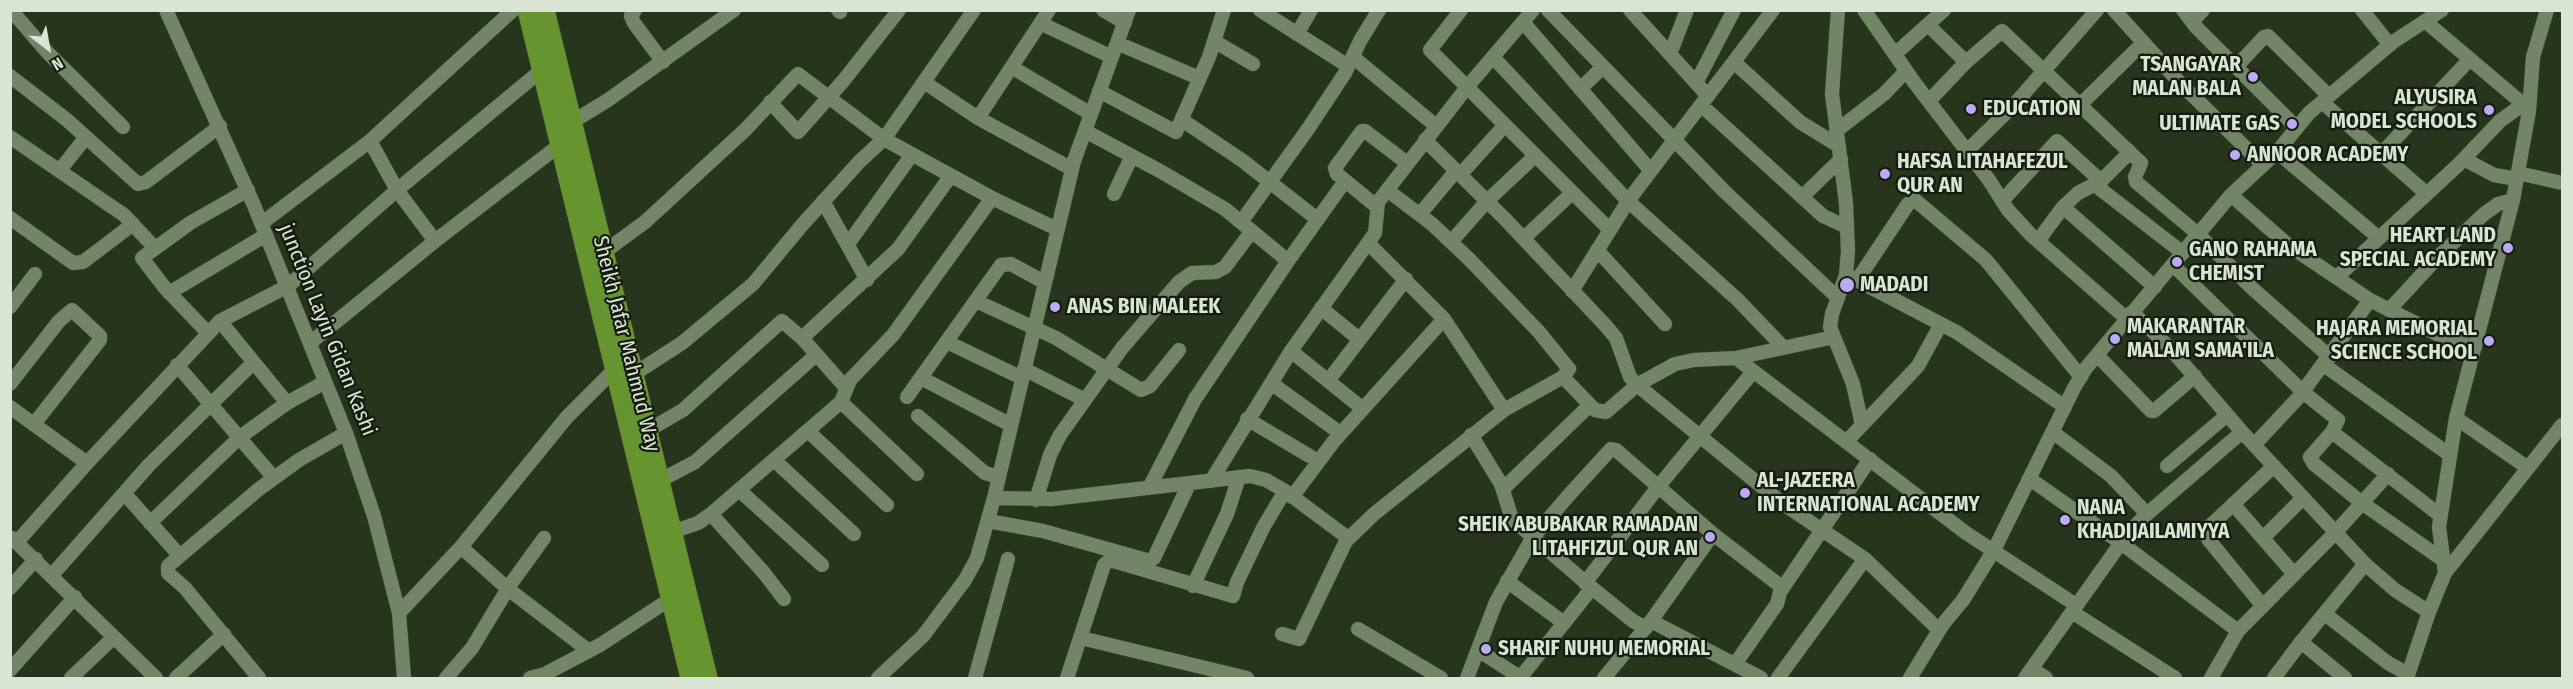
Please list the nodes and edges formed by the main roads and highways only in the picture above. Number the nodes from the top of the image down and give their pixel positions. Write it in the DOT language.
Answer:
graph roads {
  1 [pos="528,10"];
  2 [pos="544,10"];
  3 [pos="625,371"];
  4 [pos="691,678"];
  5 [pos="707,678"];
  1 -- 3 [label="main road, Sheikh Jafar Mahmud Way"];
  2 -- 3 [label="main road, Sheikh Jafar Mahmud Way"];
  3 -- 4 [label="main road, Sheikh Jafar Mahmud Way"];
  3 -- 5 [label="main road, Sheikh Jafar Mahmud Way"];
}
